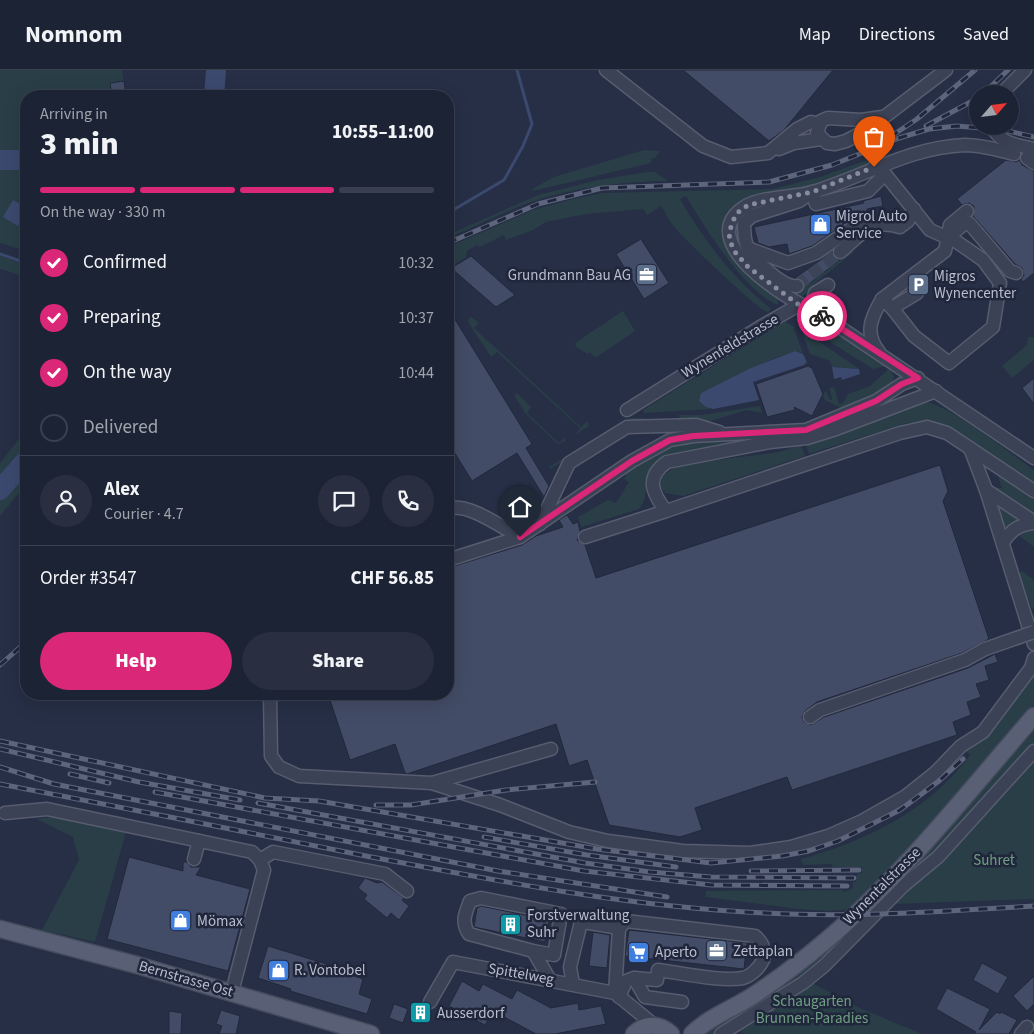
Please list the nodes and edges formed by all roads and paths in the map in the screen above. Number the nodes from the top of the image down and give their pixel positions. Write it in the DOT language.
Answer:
graph roads {
  1 [pos="606,70"];
  2 [pos="946,70"];
  3 [pos="1025,70"];
  4 [pos="1010,85"];
  5 [pos="882,118"];
  6 [pos="820,124"];
  7 [pos="996,135"];
  8 [pos="820,139"];
  9 [pos="776,148"];
  10 [pos="1014,154"];
  11 [pos="1032,157"];
  12 [pos="879,171"];
  13 [pos="894,186"];
  14 [pos="868,191"];
  15 [pos="812,192"];
  16 [pos="914,209"];
  17 [pos="967,211"];
  18 [pos="873,225"];
  19 [pos="947,238"];
  20 [pos="748,248"];
  21 [pos="840,252"];
  22 [pos="1016,273"];
  23 [pos="828,285"];
  24 [pos="797,286"];
  25 [pos="917,293"];
  26 [pos="882,300"];
  27 [pos="799,305"];
  28 [pos="892,308"];
  29 [pos="817,312"];
  30 [pos="882,356"];
  31 [pos="918,378"];
  32 [pos="936,390"];
  33 [pos="627,410"];
  34 [pos="829,426"];
  35 [pos="728,435"];
  36 [pos="760,439"];
  37 [pos="970,448"];
  38 [pos="1034,458"];
  39 [pos="986,490"];
  40 [pos="1034,491"];
  41 [pos="454,507"];
  42 [pos="666,511"];
  43 [pos="1034,522"];
  44 [pos="540,524"];
  45 [pos="520,537"];
  46 [pos="585,537"];
  47 [pos="1003,542"];
  48 [pos="454,558"];
  49 [pos="1034,632"];
  50 [pos="1034,644"];
  51 [pos="1034,658"];
  52 [pos="270,700"];
  53 [pos="1034,716"];
  54 [pos="810,717"];
  55 [pos="551,749"];
  56 [pos="1034,751"];
  57 [pos="432,783"];
  58 [pos="5,813"];
  59 [pos="199,841"];
  60 [pos="194,859"];
  61 [pos="260,860"];
  62 [pos="408,891"];
  63 [pos="619,928"];
  64 [pos="0,929"];
  65 [pos="533,951"];
  66 [pos="634,978"];
  67 [pos="550,980"];
  68 [pos="573,984"];
  69 [pos="232,992"];
  70 [pos="621,999"];
  71 [pos="430,1002"];
  72 [pos="682,1002"];
  73 [pos="697,1029"];
  74 [pos="664,1030"];
  75 [pos="371,1034"];
  76 [pos="634,1034"];
  77 [pos="721,1034"];
  1 -- 9 [label="street"];
  2 -- 5 [label="street"];
  3 -- 4 [label="street"];
  5 -- 6 [label="street"];
  5 -- 8 [label="street"];
  6 -- 8 [label="street"];
  6 -- 9 [label="street"];
  7 -- 11 [label="street"];
  8 -- 9 [label="street"];
  10 -- 12 [label="street"];
  12 -- 13 [label="street"];
  12 -- 14 [label="street"];
  12 -- 15 [label="street"];
  13 -- 14 [label="street"];
  13 -- 16 [label="street"];
  14 -- 15 [label="street"];
  15 -- 20 [label="street"];
  15 -- 27 [label="street"];
  16 -- 18 [label="street"];
  16 -- 19 [label="street"];
  17 -- 19 [label="street"];
  18 -- 20 [label="street"];
  18 -- 21 [label="street"];
  19 -- 22 [label="street"];
  19 -- 26 [label="street"];
  19 -- 28 [label="street"];
  20 -- 24 [label="street"];
  23 -- 29 [label="street"];
  25 -- 28 [label="street"];
  26 -- 28 [label="street"];
  26 -- 30 [label="street"];
  27 -- 29 [label="street"];
  27 -- 33 [label="street, Wynenfeldstrasse"];
  29 -- 30 [label="street"];
  30 -- 31 [label="street"];
  31 -- 32 [label="street"];
  31 -- 34 [label="street"];
  32 -- 34 [label="street"];
  32 -- 38 [label="street"];
  34 -- 36 [label="street"];
  35 -- 36 [label="street"];
  35 -- 44 [label="street"];
  35 -- 44 [label="street"];
  36 -- 42 [label="street"];
  37 -- 39 [label="street"];
  37 -- 40 [label="street"];
  37 -- 42 [label="street"];
  39 -- 43 [label="street"];
  39 -- 47 [label="street"];
  41 -- 45 [label="street"];
  42 -- 46 [label="street"];
  43 -- 47 [label="street"];
  44 -- 45 [label="street"];
  45 -- 48 [label="street"];
  47 -- 50 [label="street"];
  49 -- 54 [label="street, bridge"];
  51 -- 57 [label="street"];
  52 -- 57 [label="street"];
  53 -- 73 [label="main road, Wynentalstrasse"];
  55 -- 57 [label="street"];
  56 -- 77 [label="street"];
  58 -- 59 [label="street"];
  59 -- 60 [label="street"];
  59 -- 61 [label="street"];
  61 -- 62 [label="street"];
  61 -- 69 [label="street"];
  63 -- 66 [label="street"];
  63 -- 68 [label="street"];
  63 -- 70 [label="street"];
  64 -- 69 [label="main road, Bernstrasse Ost"];
  65 -- 65 [label="street"];
  65 -- 67 [label="street"];
  66 -- 70 [label="street"];
  66 -- 72 [label="street"];
  67 -- 68 [label="street, Spittelweg"];
  67 -- 71 [label="street, Spittelweg"];
  68 -- 70 [label="street, Spittelweg"];
  69 -- 75 [label="main road, Bernstrasse Ost"];
  70 -- 74 [label="street, Spittelweg"];
  70 -- 76 [label="street"];
  73 -- 74 [label="main road, Wynentalstrasse"];
  74 -- 76 [label="main road, Wynentalstrasse"];
}
